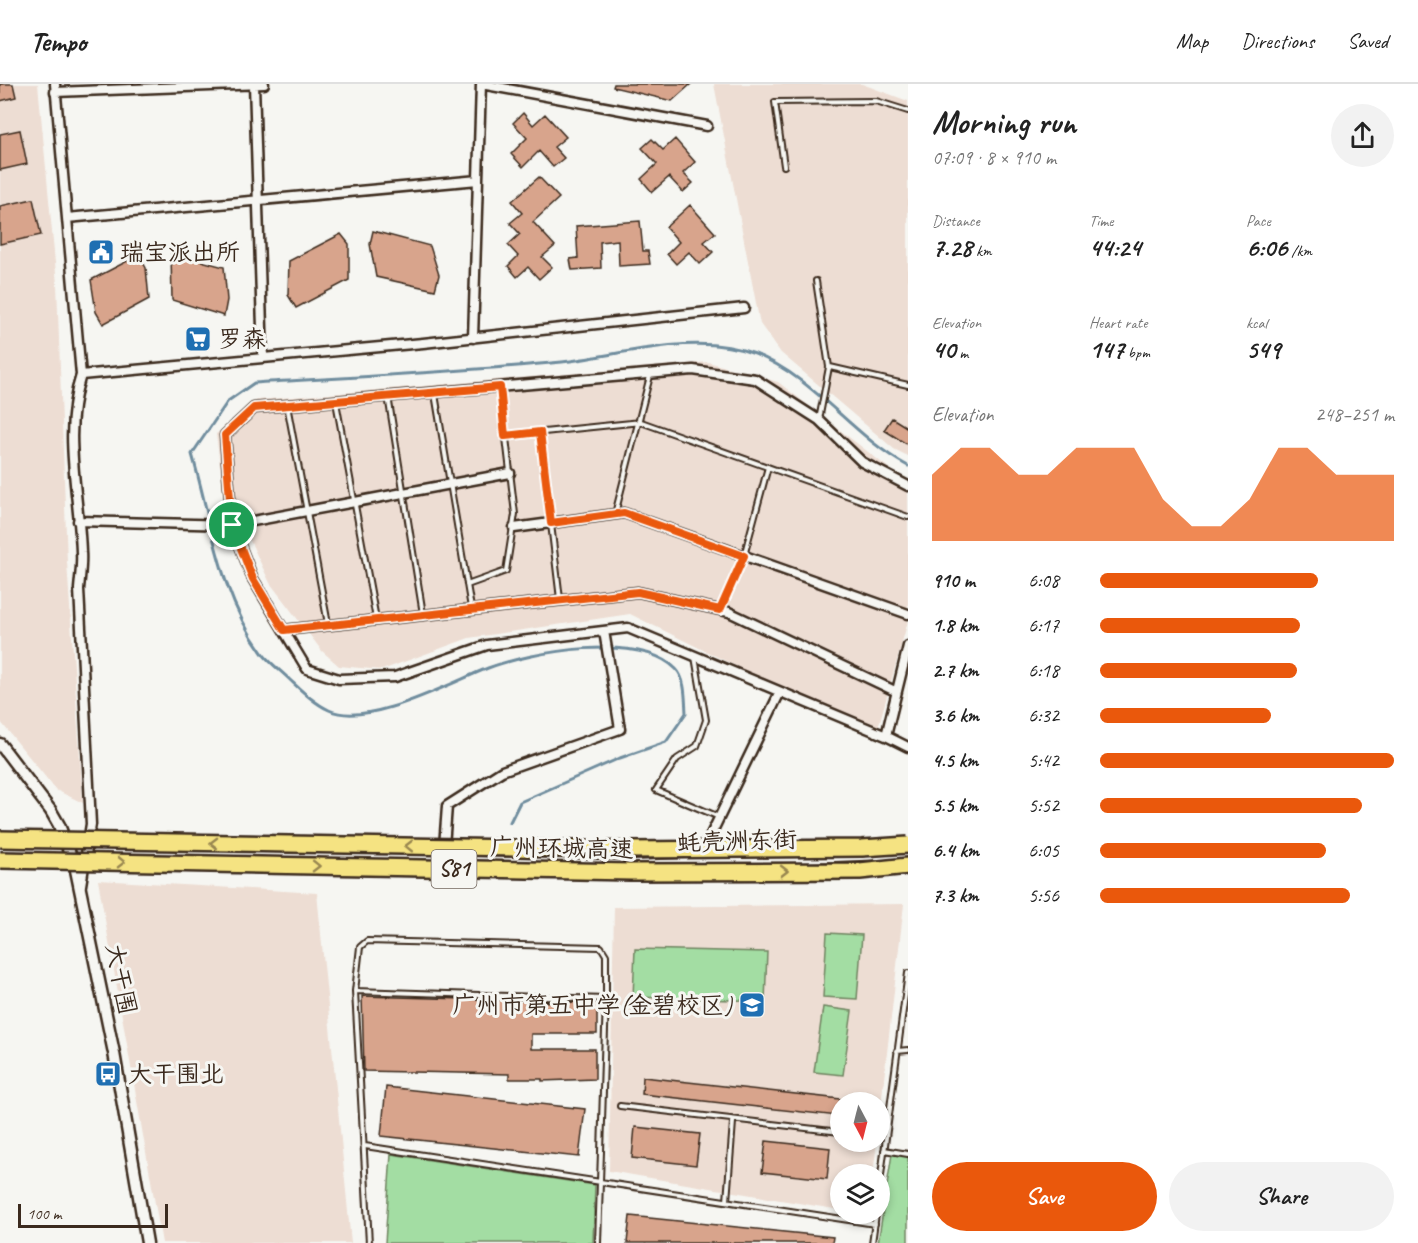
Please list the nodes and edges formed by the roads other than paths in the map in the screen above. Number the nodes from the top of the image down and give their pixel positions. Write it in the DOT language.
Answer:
graph roads {
  1 [pos="254,84"];
  2 [pos="264,84"];
  3 [pos="481,84"];
  4 [pos="55,88"];
  5 [pos="908,111"];
  6 [pos="707,126"];
  7 [pos="784,166"];
  8 [pos="478,180"];
  9 [pos="259,200"];
  10 [pos="67,218"];
  11 [pos="816,282"];
  12 [pos="744,308"];
  13 [pos="473,338"];
  14 [pos="263,358"];
  15 [pos="829,367"];
  16 [pos="651,374"];
  17 [pos="81,375"];
  18 [pos="908,385"];
  19 [pos="500,387"];
  20 [pos="435,392"];
  21 [pos="388,396"];
  22 [pos="336,401"];
  23 [pos="287,405"];
  24 [pos="819,420"];
  25 [pos="638,422"];
  26 [pos="540,432"];
  27 [pos="505,436"];
  28 [pos="768,467"];
  29 [pos="510,473"];
  30 [pos="450,484"];
  31 [pos="908,486"];
  32 [pos="404,493"];
  33 [pos="355,502"];
  34 [pos="307,511"];
  35 [pos="614,514"];
  36 [pos="908,517"];
  37 [pos="78,521"];
  38 [pos="551,523"];
  39 [pos="230,525"];
  40 [pos="514,528"];
  41 [pos="744,556"];
  42 [pos="467,585"];
  43 [pos="560,600"];
  44 [pos="471,609"];
  45 [pos="720,610"];
  46 [pos="423,614"];
  47 [pos="908,614"];
  48 [pos="376,620"];
  49 [pos="328,625"];
  50 [pos="284,630"];
  51 [pos="604,631"];
  52 [pos="908,645"];
  53 [pos="695,656"];
  54 [pos="895,691"];
  55 [pos="780,692"];
  56 [pos="886,736"];
  57 [pos="0,744"];
  58 [pos="908,747"];
  59 [pos="719,818"];
  60 [pos="0,839"];
  61 [pos="908,845"];
  62 [pos="908,854"];
  63 [pos="0,860"];
  64 [pos="698,862"];
  65 [pos="908,866"];
  66 [pos="81,888"];
  67 [pos="908,973"];
  68 [pos="355,991"];
  69 [pos="606,999"];
  70 [pos="908,1050"];
  71 [pos="897,1051"];
  72 [pos="890,1104"];
  73 [pos="620,1106"];
  74 [pos="733,1122"];
  75 [pos="830,1131"];
  76 [pos="365,1146"];
  77 [pos="890,1151"];
  78 [pos="908,1154"];
  79 [pos="600,1181"];
  80 [pos="727,1201"];
  81 [pos="830,1217"];
  82 [pos="874,1224"];
  83 [pos="147,1243"];
  84 [pos="369,1243"];
  85 [pos="598,1243"];
  86 [pos="872,1243"];
  1 -- 2 [label="street"];
  1 -- 4 [label="street"];
  1 -- 9 [label="street"];
  3 -- 6 [label="street"];
  3 -- 8 [label="street"];
  4 -- 10 [label="street"];
  5 -- 7 [label="lane"];
  8 -- 9 [label="street"];
  8 -- 13 [label="street"];
  9 -- 10 [label="street"];
  9 -- 14 [label="street"];
  10 -- 17 [label="street"];
  11 -- 15 [label="lane"];
  12 -- 13 [label="street"];
  13 -- 14 [label="street"];
  14 -- 17 [label="street"];
  15 -- 18 [label="lane"];
  15 -- 24 [label="lane"];
  16 -- 19 [label="street"];
  16 -- 24 [label="street"];
  16 -- 25 [label="lane"];
  17 -- 37 [label="street"];
  19 -- 20 [label="street"];
  19 -- 27 [label="lane"];
  20 -- 21 [label="street"];
  20 -- 30 [label="lane"];
  21 -- 22 [label="street"];
  21 -- 32 [label="lane"];
  22 -- 23 [label="street"];
  22 -- 33 [label="lane"];
  23 -- 34 [label="lane"];
  23 -- 39 [label="street"];
  24 -- 31 [label="street"];
  25 -- 26 [label="lane"];
  25 -- 28 [label="lane"];
  25 -- 35 [label="lane"];
  26 -- 27 [label="lane"];
  26 -- 38 [label="lane"];
  27 -- 29 [label="lane"];
  28 -- 36 [label="lane"];
  28 -- 41 [label="lane"];
  29 -- 30 [label="street"];
  29 -- 40 [label="lane"];
  30 -- 32 [label="street"];
  30 -- 42 [label="lane"];
  32 -- 33 [label="street"];
  32 -- 46 [label="lane"];
  33 -- 34 [label="street"];
  33 -- 48 [label="lane"];
  34 -- 39 [label="street"];
  34 -- 49 [label="lane"];
  35 -- 38 [label="street"];
  35 -- 41 [label="street"];
  37 -- 39 [label="street"];
  37 -- 66 [label="street"];
  38 -- 40 [label="street"];
  38 -- 43 [label="lane"];
  39 -- 50 [label="street"];
  40 -- 42 [label="lane"];
  41 -- 45 [label="lane"];
  41 -- 47 [label="street"];
  42 -- 44 [label="lane"];
  43 -- 44 [label="street"];
  43 -- 45 [label="street"];
  44 -- 46 [label="street"];
  45 -- 54 [label="street"];
  46 -- 48 [label="street"];
  48 -- 49 [label="street"];
  49 -- 50 [label="street"];
  50 -- 51 [label="street"];
  51 -- 53 [label="street"];
  51 -- 64 [label="street, 蚝壳洲东街"];
  52 -- 54 [label="street"];
  53 -- 55 [label="street"];
  53 -- 59 [label="lane"];
  54 -- 56 [label="street"];
  55 -- 56 [label="street"];
  55 -- 59 [label="street"];
  56 -- 58 [label="street"];
  57 -- 66 [label="street, 大干围"];
  59 -- 64 [label="street"];
  61 -- 60 [label="highway, 广州环城高速 / S81, one-way, bridge"];
  62 -- 64 [label="street, 蚝壳洲东街"];
  63 -- 65 [label="highway, 广州环城高速 / S81, one-way, bridge"];
  66 -- 83 [label="street, 大干围"];
  67 -- 71 [label="lane"];
  68 -- 69 [label="lane"];
  68 -- 69 [label="lane"];
  68 -- 76 [label="lane"];
  69 -- 79 [label="lane"];
  70 -- 71 [label="lane"];
  71 -- 72 [label="lane"];
  73 -- 74 [label="lane"];
  74 -- 75 [label="lane"];
  74 -- 80 [label="lane"];
  76 -- 79 [label="lane"];
  76 -- 84 [label="lane"];
  77 -- 78 [label="lane"];
  79 -- 80 [label="lane"];
  79 -- 85 [label="lane"];
  80 -- 81 [label="lane"];
  82 -- 86 [label="lane"];
}
